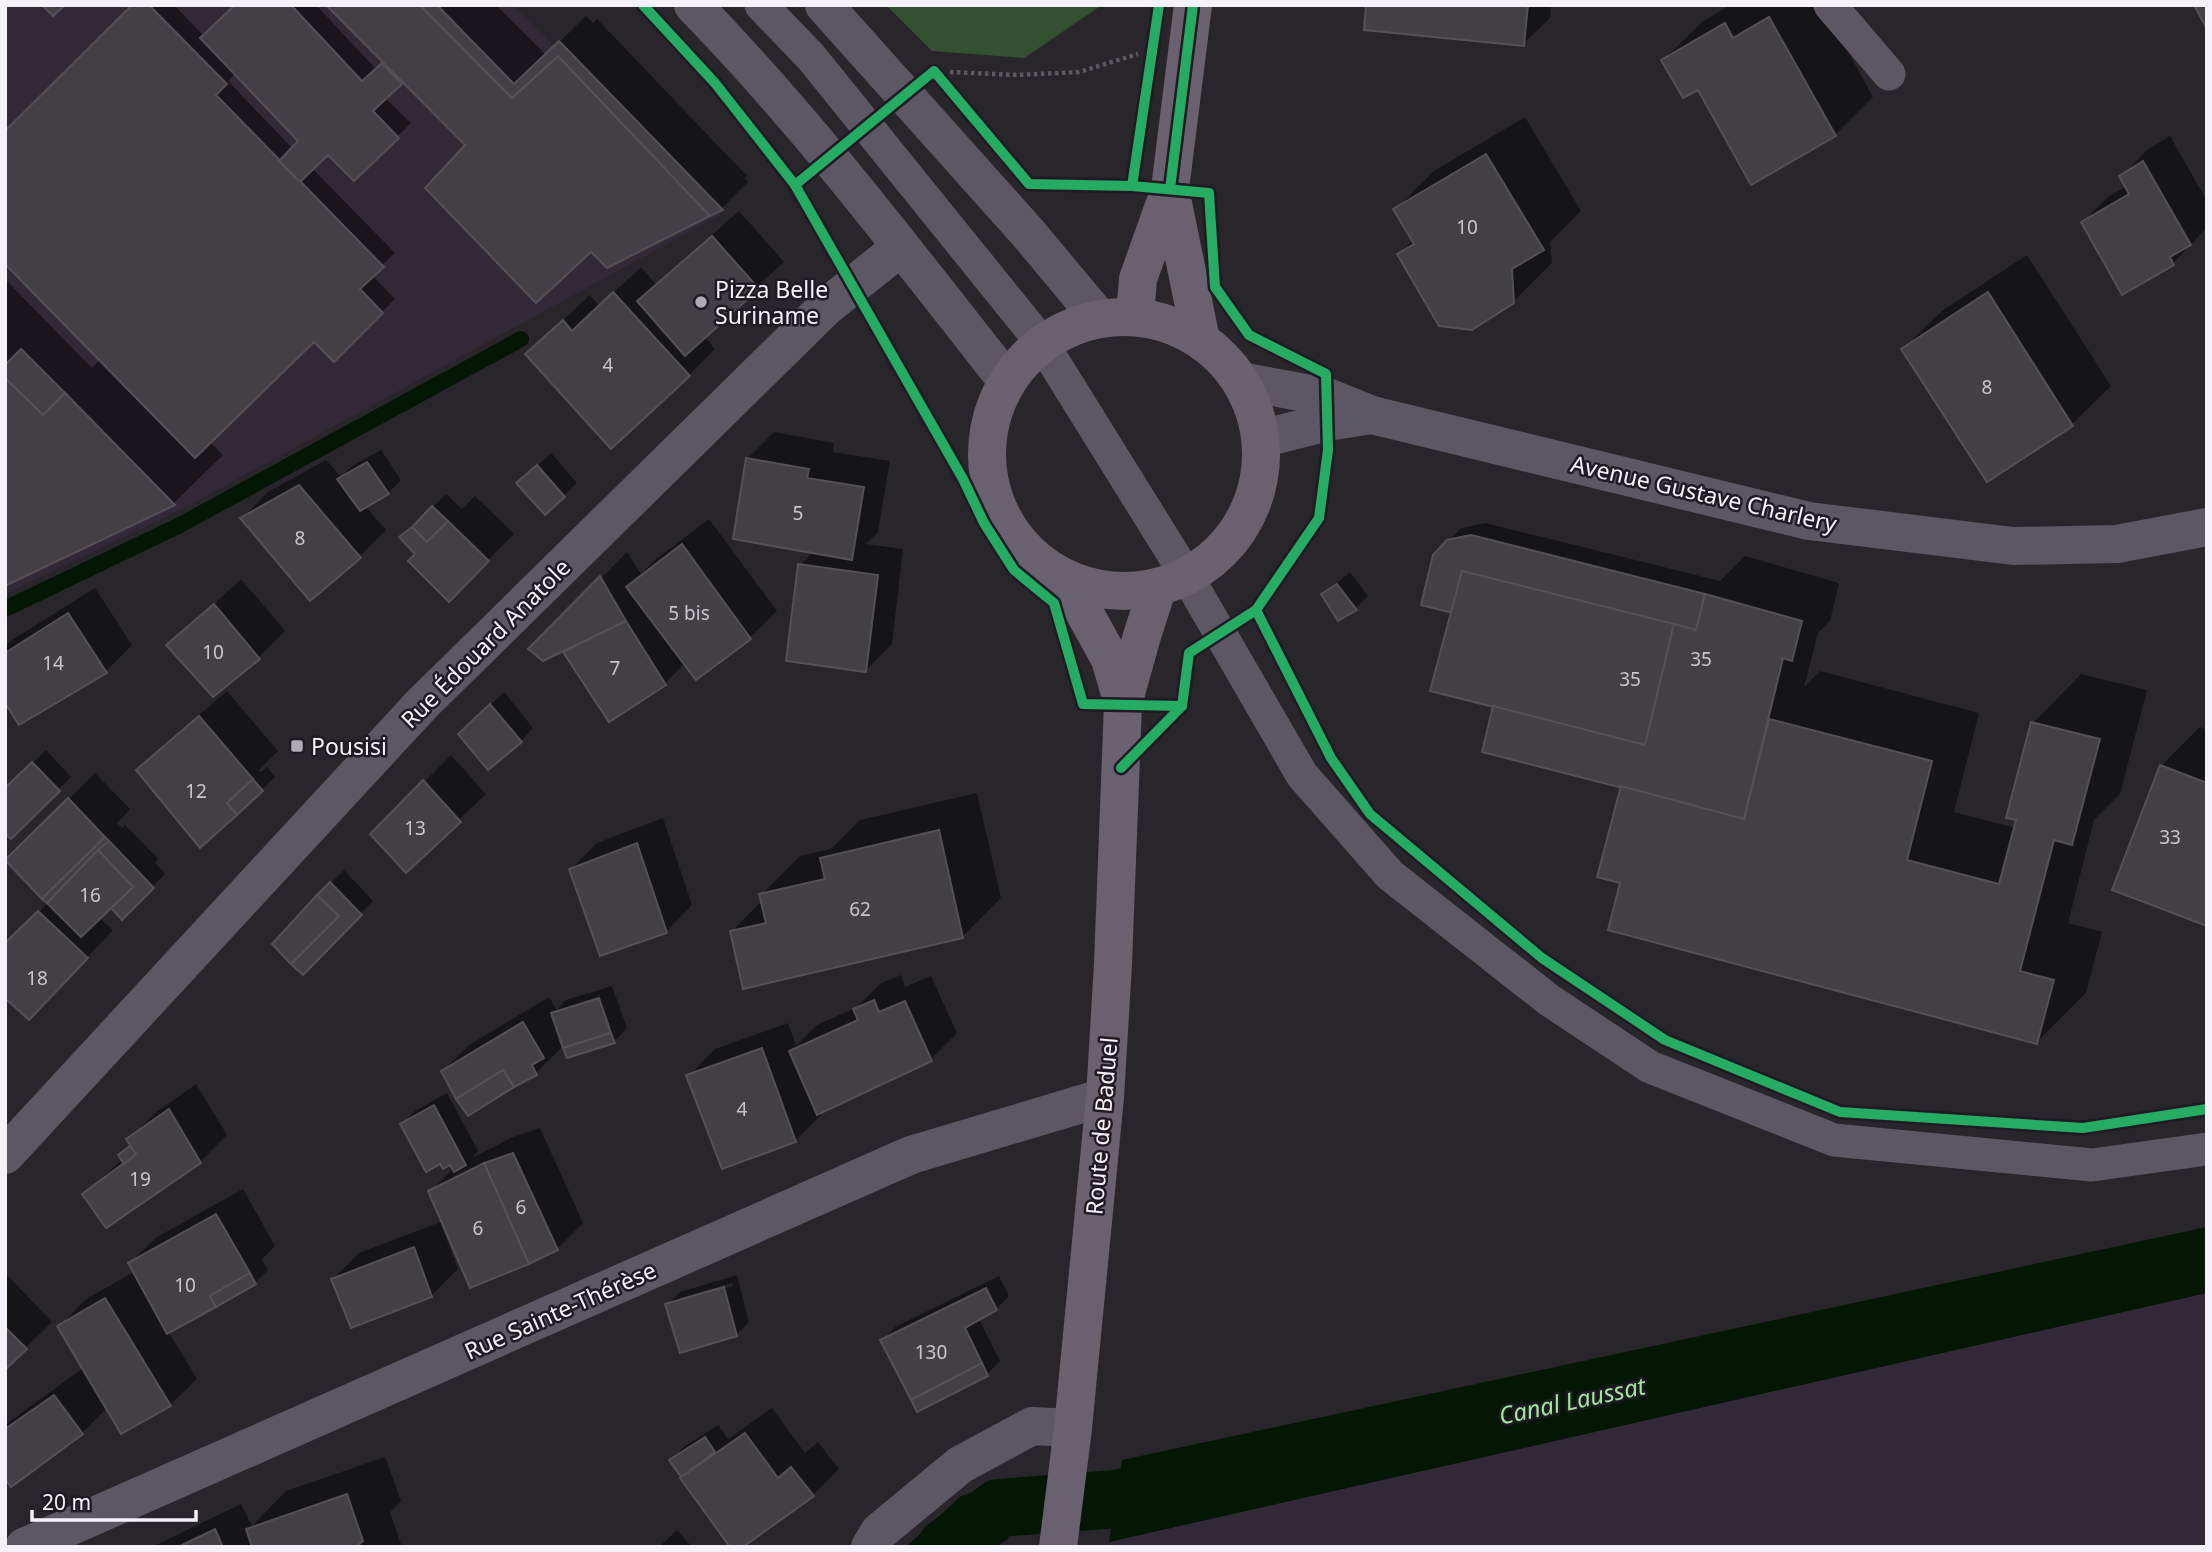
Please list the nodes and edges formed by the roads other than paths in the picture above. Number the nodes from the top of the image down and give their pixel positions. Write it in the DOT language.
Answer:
graph roads {
  1 [pos="693,5"];
  2 [pos="761,5"];
  3 [pos="824,5"];
  4 [pos="1193,5"];
  5 [pos="1830,5"];
  6 [pos="1889,74"];
  7 [pos="1170,190"];
  8 [pos="901,247"];
  9 [pos="1117,317"];
  10 [pos="1200,340"];
  11 [pos="1042,343"];
  12 [pos="1007,381"];
  13 [pos="1240,381"];
  14 [pos="1372,415"];
  15 [pos="1261,439"];
  16 [pos="2207,527"];
  17 [pos="1066,581"];
  18 [pos="1173,583"];
  19 [pos="1123,704"];
  20 [pos="1105,1097"];
  21 [pos="2207,1149"];
  22 [pos="5,1156"];
  23 [pos="1071,1443"];
  24 [pos="23,1547"];
  25 [pos="870,1547"];
  26 [pos="1058,1547"];
  1 -- 8 [label="street"];
  2 -- 11 [label="lane"];
  3 -- 9 [label="street"];
  4 -- 7 [label="main road"];
  5 -- 6 [label="lane"];
  7 -- 9 [label="main road"];
  7 -- 10 [label="main road"];
  8 -- 12 [label="street"];
  8 -- 22 [label="street, Rue Édouard Anatole"];
  9 -- 10 [label="main road"];
  9 -- 11 [label="main road"];
  10 -- 13 [label="main road"];
  11 -- 12 [label="main road"];
  11 -- 18 [label="lane"];
  12 -- 17 [label="main road"];
  13 -- 14 [label="street, Avenue Gustave Charlery"];
  13 -- 15 [label="main road"];
  14 -- 15 [label="street, Avenue Gustave Charlery"];
  14 -- 16 [label="street, Avenue Gustave Charlery"];
  15 -- 18 [label="main road"];
  17 -- 18 [label="main road"];
  17 -- 19 [label="main road, Route de Baduel"];
  18 -- 19 [label="main road, Route de Baduel"];
  18 -- 21 [label="lane"];
  19 -- 20 [label="main road, Route de Baduel"];
  20 -- 23 [label="main road, Route de Baduel"];
  20 -- 24 [label="street, Rue Sainte-Thérèse"];
  23 -- 25 [label="street"];
  23 -- 26 [label="main road, Route de Baduel"];
}
